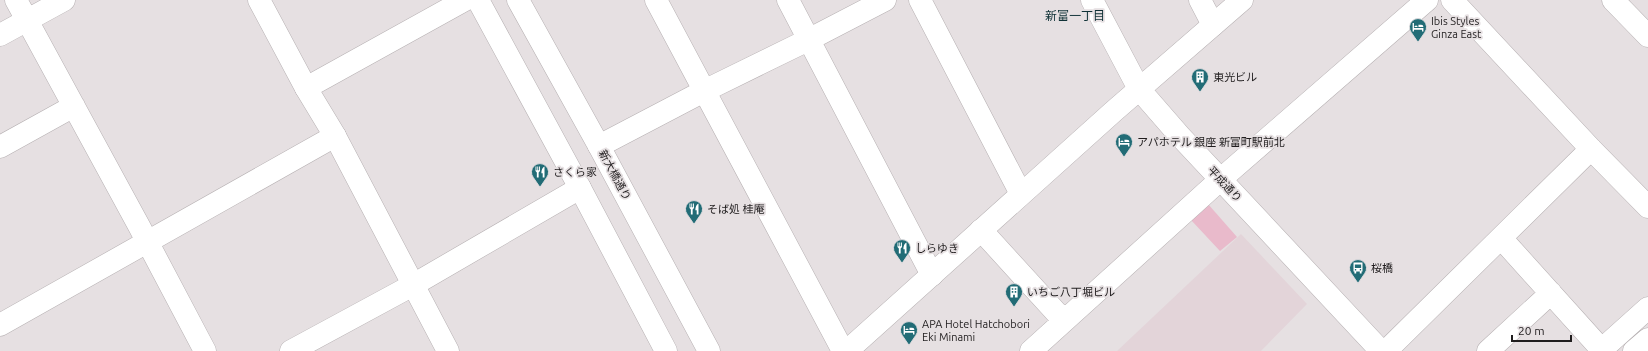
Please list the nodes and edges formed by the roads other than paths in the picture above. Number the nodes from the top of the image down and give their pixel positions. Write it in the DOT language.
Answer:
graph roads {
  1 [pos="16,0"];
  2 [pos="64,0"];
  3 [pos="259,0"];
  4 [pos="465,0"];
  5 [pos="478,0"];
  6 [pos="518,0"];
  7 [pos="656,0"];
  8 [pos="788,0"];
  9 [pos="885,0"];
  10 [pos="920,0"];
  11 [pos="1092,0"];
  12 [pos="1200,0"];
  13 [pos="1242,0"];
  14 [pos="1427,0"];
  15 [pos="1452,0"];
  16 [pos="1613,0"];
  17 [pos="27,20"];
  18 [pos="1213,25"];
  19 [pos="0,35"];
  20 [pos="1648,36"];
  21 [pos="808,40"];
  22 [pos="306,88"];
  23 [pos="1139,89"];
  24 [pos="704,91"];
  25 [pos="74,106"];
  26 [pos="335,136"];
  27 [pos="599,146"];
  28 [pos="0,147"];
  29 [pos="1591,149"];
  30 [pos="1221,179"];
  31 [pos="580,188"];
  32 [pos="1021,194"];
  33 [pos="1648,207"];
  34 [pos="981,230"];
  35 [pos="1501,238"];
  36 [pos="148,242"];
  37 [pos="932,275"];
  38 [pos="413,285"];
  39 [pos="1551,293"];
  40 [pos="1648,308"];
  41 [pos="1064,321"];
  42 [pos="0,325"];
  43 [pos="1648,339"];
  44 [pos="1601,350"];
  45 [pos="205,351"];
  46 [pos="291,351"];
  47 [pos="448,351"];
  48 [pos="666,351"];
  49 [pos="709,351"];
  50 [pos="843,351"];
  51 [pos="847,351"];
  52 [pos="1031,351"];
  53 [pos="1381,351"];
  54 [pos="1386,351"];
  55 [pos="1488,351"];
  56 [pos="1634,351"];
  1 -- 17 [label="main road"];
  2 -- 17 [label="main road"];
  3 -- 22 [label="main road"];
  4 -- 22 [label="main road"];
  5 -- 31 [label="main road"];
  6 -- 27 [label="main road, 新大橋通り"];
  7 -- 24 [label="main road"];
  8 -- 21 [label="main road"];
  9 -- 21 [label="main road"];
  10 -- 32 [label="main road"];
  11 -- 23 [label="main road, 平成通り"];
  12 -- 18 [label="main road"];
  13 -- 18 [label="main road"];
  14 -- 30 [label="main road"];
  15 -- 29 [label="main road"];
  16 -- 20 [label="main road"];
  17 -- 19 [label="main road"];
  17 -- 25 [label="main road"];
  18 -- 23 [label="main road"];
  21 -- 24 [label="main road"];
  21 -- 37 [label="main road"];
  22 -- 26 [label="main road"];
  23 -- 30 [label="main road, 平成通り"];
  23 -- 32 [label="main road"];
  24 -- 27 [label="main road"];
  24 -- 50 [label="main road"];
  25 -- 28 [label="main road"];
  25 -- 36 [label="main road"];
  26 -- 36 [label="main road"];
  26 -- 38 [label="main road"];
  27 -- 49 [label="main road, 新大橋通り"];
  29 -- 33 [label="main road"];
  29 -- 35 [label="main road"];
  30 -- 41 [label="main road"];
  30 -- 53 [label="main road, 平成通り"];
  31 -- 38 [label="main road"];
  31 -- 48 [label="main road"];
  32 -- 34 [label="main road"];
  34 -- 37 [label="main road"];
  34 -- 41 [label="main road"];
  35 -- 39 [label="main road"];
  35 -- 54 [label="main road"];
  36 -- 42 [label="main road"];
  36 -- 45 [label="main road"];
  37 -- 51 [label="main road"];
  38 -- 46 [label="main road"];
  38 -- 47 [label="main road"];
  39 -- 44 [label="main road"];
  39 -- 55 [label="main road"];
  40 -- 44 [label="main road"];
  41 -- 52 [label="main road"];
  43 -- 56 [label="main road"];
}
